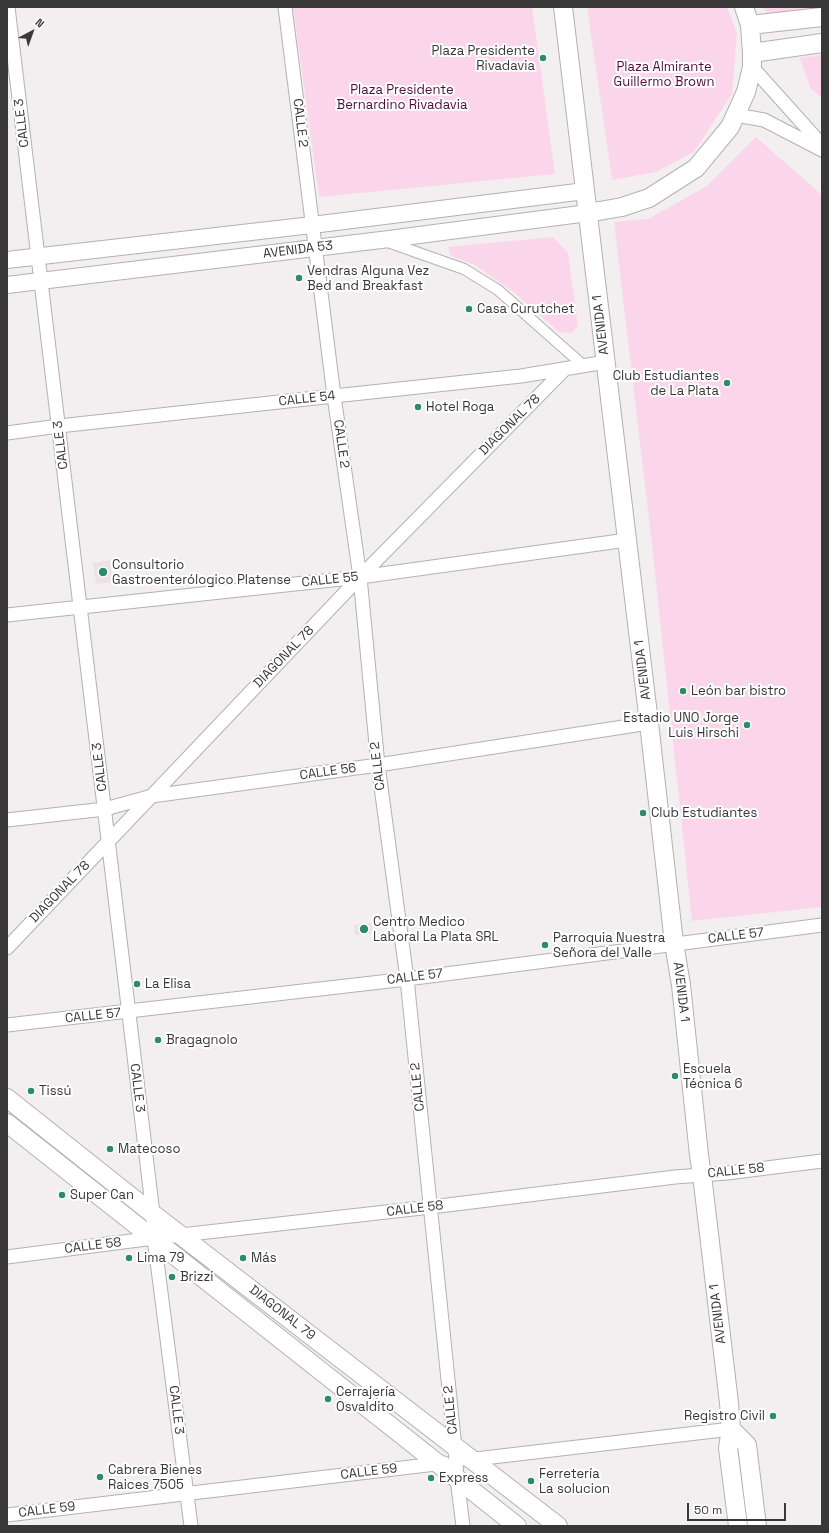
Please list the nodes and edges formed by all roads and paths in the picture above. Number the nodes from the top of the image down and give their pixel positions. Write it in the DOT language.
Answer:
graph roads {
  1 [pos="8,7"];
  2 [pos="285,7"];
  3 [pos="563,7"];
  4 [pos="744,7"];
  5 [pos="822,17"];
  6 [pos="750,25"];
  7 [pos="822,43"];
  8 [pos="752,60"];
  9 [pos="736,115"];
  10 [pos="822,145"];
  11 [pos="822,150"];
  12 [pos="585,190"];
  13 [pos="588,212"];
  14 [pos="312,225"];
  15 [pos="381,240"];
  16 [pos="315,248"];
  17 [pos="38,256"];
  18 [pos="7,260"];
  19 [pos="41,281"];
  20 [pos="7,285"];
  21 [pos="606,362"];
  22 [pos="584,366"];
  23 [pos="564,370"];
  24 [pos="334,396"];
  25 [pos="59,426"];
  26 [pos="7,434"];
  27 [pos="627,540"];
  28 [pos="360,577"];
  29 [pos="80,606"];
  30 [pos="7,615"];
  31 [pos="649,723"];
  32 [pos="378,765"];
  33 [pos="152,796"];
  34 [pos="105,809"];
  35 [pos="7,820"];
  36 [pos="108,842"];
  37 [pos="822,925"];
  38 [pos="674,943"];
  39 [pos="7,948"];
  40 [pos="407,979"];
  41 [pos="128,1012"];
  42 [pos="7,1025"];
  43 [pos="7,1098"];
  44 [pos="7,1123"];
  45 [pos="822,1161"];
  46 [pos="702,1175"];
  47 [pos="430,1207"];
  48 [pos="153,1214"];
  49 [pos="182,1236"];
  50 [pos="154,1238"];
  51 [pos="7,1257"];
  52 [pos="731,1429"];
  53 [pos="459,1462"];
  54 [pos="437,1464"];
  55 [pos="187,1494"];
  56 [pos="7,1515"];
  57 [pos="191,1526"];
  58 [pos="463,1526"];
  59 [pos="517,1526"];
  60 [pos="558,1526"];
  61 [pos="738,1526"];
  62 [pos="757,1526"];
  1 -- 17 [label="street, CALLE 3"];
  2 -- 14 [label="street, CALLE 2"];
  3 -- 12 [label="main road, AVENIDA 1"];
  4 -- 6 [label="main road"];
  5 -- 6 [label="main road"];
  6 -- 8 [label="main road"];
  7 -- 8 [label="main road"];
  8 -- 9 [label="main road"];
  8 -- 10 [label="street"];
  9 -- 11 [label="street"];
  9 -- 13 [label="main road"];
  12 -- 13 [label="main road, AVENIDA 1"];
  12 -- 14 [label="street, AVENIDA 53"];
  13 -- 15 [label="street, AVENIDA 53"];
  13 -- 21 [label="main road, AVENIDA 1"];
  14 -- 16 [label="street, CALLE 2"];
  14 -- 17 [label="street, AVENIDA 53"];
  15 -- 16 [label="street, AVENIDA 53"];
  15 -- 22 [label="street"];
  16 -- 19 [label="street, AVENIDA 53"];
  16 -- 24 [label="street, CALLE 2"];
  17 -- 18 [label="street, AVENIDA 53"];
  17 -- 19 [label="street, CALLE 3"];
  19 -- 20 [label="street, AVENIDA 53"];
  19 -- 25 [label="street, CALLE 3"];
  21 -- 22 [label="street, CALLE 54"];
  21 -- 27 [label="main road, AVENIDA 1"];
  22 -- 23 [label="street, CALLE 54"];
  23 -- 24 [label="street, CALLE 54"];
  23 -- 28 [label="street, DIAGONAL 78"];
  24 -- 25 [label="street, CALLE 54"];
  24 -- 28 [label="street, CALLE 2"];
  25 -- 26 [label="street, CALLE 54"];
  25 -- 29 [label="street, CALLE 3"];
  27 -- 28 [label="street, CALLE 55"];
  27 -- 31 [label="main road, AVENIDA 1"];
  28 -- 29 [label="street, CALLE 55"];
  28 -- 32 [label="street, CALLE 2"];
  28 -- 33 [label="street, DIAGONAL 78"];
  29 -- 30 [label="street, CALLE 55"];
  29 -- 34 [label="street, CALLE 3"];
  31 -- 32 [label="street, CALLE 56"];
  31 -- 38 [label="main road, AVENIDA 1"];
  32 -- 33 [label="street, CALLE 56"];
  32 -- 40 [label="street, CALLE 2"];
  33 -- 34 [label="street, CALLE 56"];
  33 -- 36 [label="street, DIAGONAL 78"];
  34 -- 35 [label="street, CALLE 56"];
  34 -- 36 [label="street, CALLE 3"];
  36 -- 39 [label="street, DIAGONAL 78"];
  36 -- 41 [label="street, CALLE 3"];
  37 -- 38 [label="street, CALLE 57"];
  38 -- 40 [label="street, CALLE 57"];
  38 -- 46 [label="main road, AVENIDA 1"];
  40 -- 41 [label="street, CALLE 57"];
  40 -- 47 [label="street, CALLE 2"];
  41 -- 42 [label="street, CALLE 57"];
  41 -- 48 [label="street, CALLE 3"];
  43 -- 48 [label="main road, DIAGONAL 79"];
  44 -- 50 [label="main road, DIAGONAL 79"];
  45 -- 46 [label="street, CALLE 58"];
  46 -- 47 [label="street, CALLE 58"];
  46 -- 52 [label="main road, AVENIDA 1"];
  47 -- 49 [label="street, CALLE 58"];
  47 -- 53 [label="street, CALLE 2"];
  48 -- 49 [label="main road, DIAGONAL 79"];
  48 -- 50 [label="street, CALLE 3"];
  49 -- 50 [label="street, CALLE 58"];
  49 -- 53 [label="main road, DIAGONAL 79"];
  50 -- 51 [label="street, CALLE 58"];
  50 -- 54 [label="main road, DIAGONAL 79"];
  50 -- 55 [label="street, CALLE 3"];
  52 -- 53 [label="street"];
  52 -- 61 [label="main road, AVENIDA 1"];
  52 -- 62 [label="main road"];
  53 -- 54 [label="main road, DIAGONAL 79"];
  53 -- 58 [label="street, CALLE 2"];
  53 -- 59 [label="main road, DIAGONAL 79"];
  53 -- 60 [label="main road, DIAGONAL 79"];
  54 -- 55 [label="street, CALLE 59"];
  55 -- 56 [label="street, CALLE 59"];
  55 -- 57 [label="street, CALLE 3"];
}
